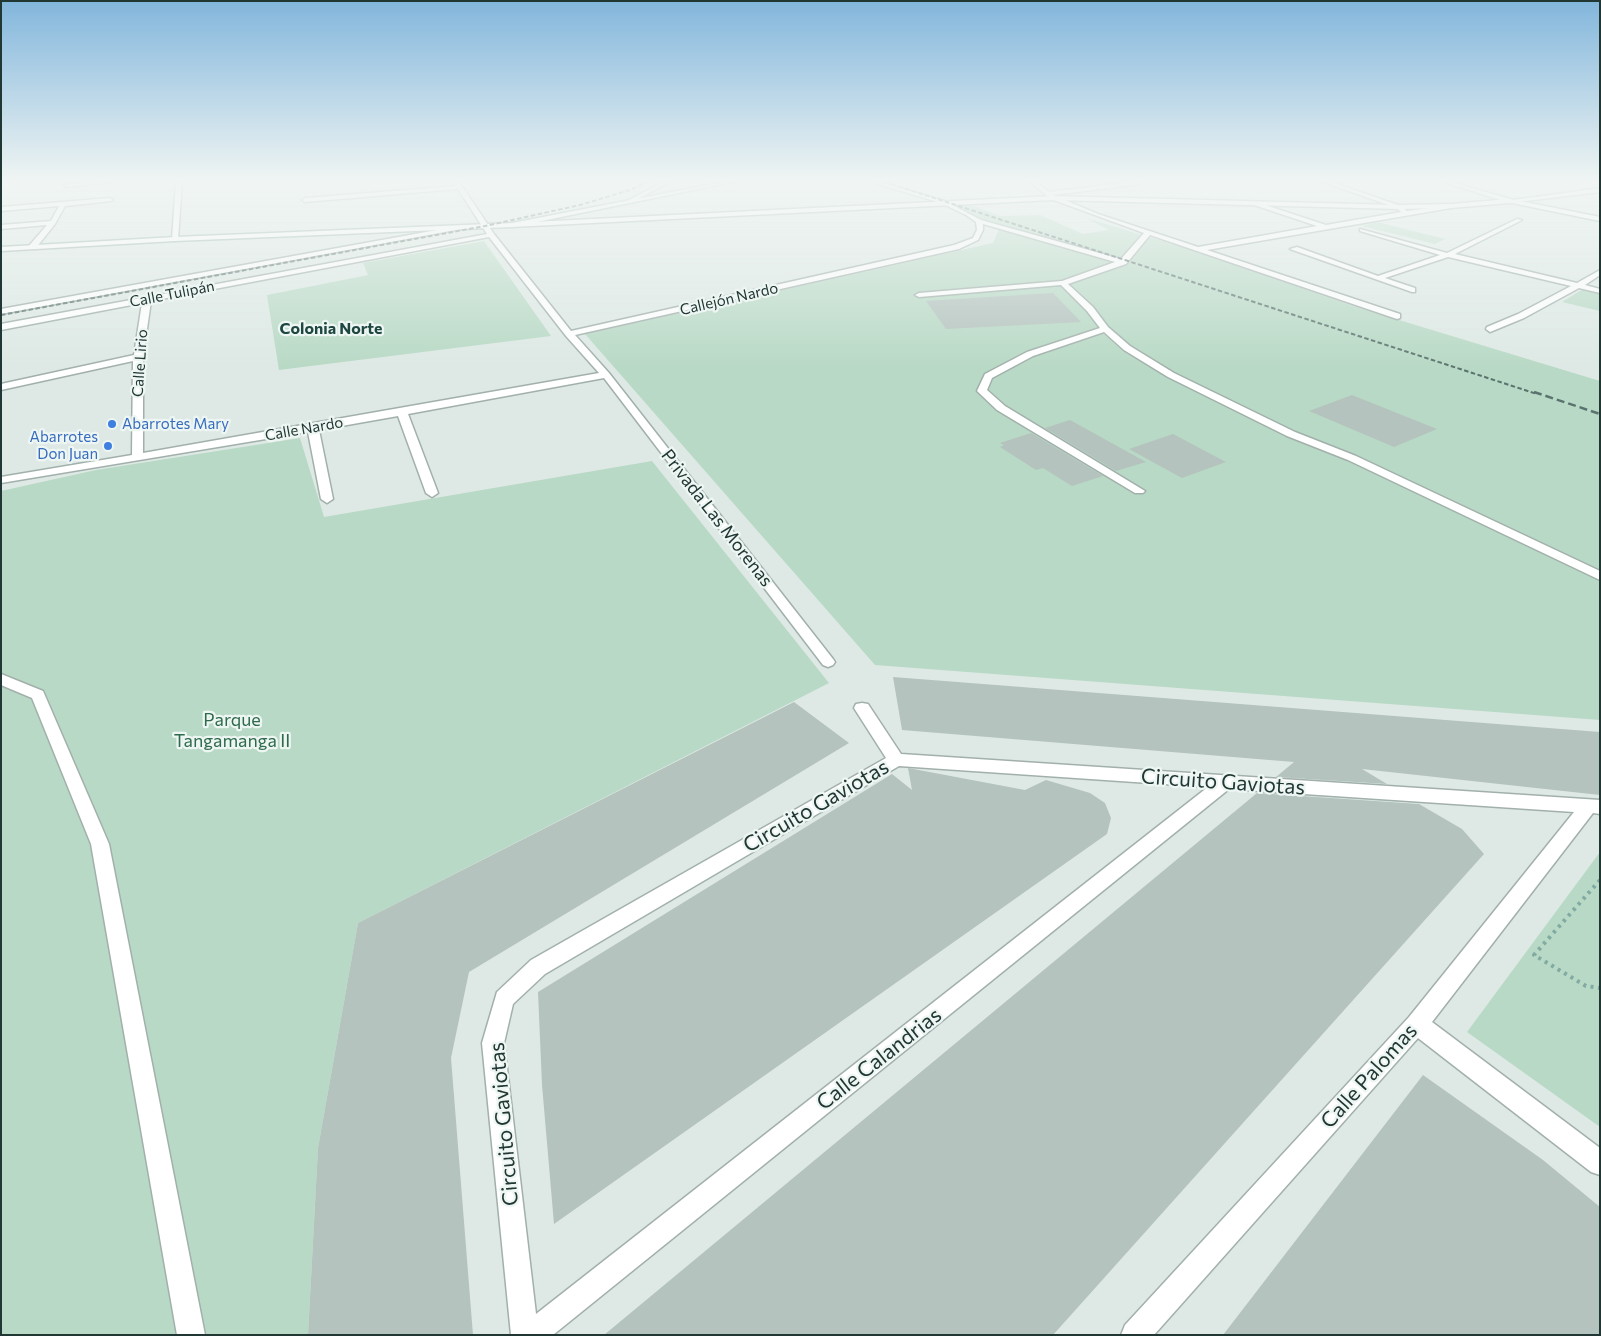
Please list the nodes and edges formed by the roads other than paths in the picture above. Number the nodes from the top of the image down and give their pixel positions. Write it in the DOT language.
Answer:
graph roads {
  1 [pos="34,244"];
  2 [pos="79,244"];
  3 [pos="370,244"];
  4 [pos="441,244"];
  5 [pos="498,244"];
  6 [pos="963,244"];
  7 [pos="1061,244"];
  8 [pos="1138,244"];
  9 [pos="1181,244"];
  10 [pos="1229,244"];
  11 [pos="1411,244"];
  12 [pos="1470,244"];
  13 [pos="32,247"];
  14 [pos="1294,249"];
  15 [pos="1,250"];
  16 [pos="1198,250"];
  17 [pos="1448,255"];
  18 [pos="1123,262"];
  19 [pos="1600,272"];
  20 [pos="1378,278"];
  21 [pos="1063,283"];
  22 [pos="1578,286"];
  23 [pos="1412,290"];
  24 [pos="1600,291"];
  25 [pos="918,295"];
  26 [pos="147,299"];
  27 [pos="1,312"];
  28 [pos="1397,316"];
  29 [pos="1,327"];
  30 [pos="1105,328"];
  31 [pos="1490,329"];
  32 [pos="569,334"];
  33 [pos="138,357"];
  34 [pos="606,375"];
  35 [pos="1,387"];
  36 [pos="402,412"];
  37 [pos="312,428"];
  38 [pos="138,457"];
  39 [pos="1,480"];
  40 [pos="1139,490"];
  41 [pos="432,494"];
  42 [pos="327,499"];
  43 [pos="1600,576"];
  44 [pos="828,662"];
  45 [pos="1,679"];
  46 [pos="862,708"];
  47 [pos="896,760"];
  48 [pos="1226,782"];
  49 [pos="1595,806"];
  50 [pos="1417,1024"];
  51 [pos="1600,1163"];
  52 [pos="191,1335"];
  53 [pos="525,1335"];
  54 [pos="531,1335"];
  55 [pos="1134,1335"];
  1 -- 13 [label="street"];
  2 -- 13 [label="street"];
  3 -- 27 [label="street"];
  4 -- 26 [label="street, Calle Tulipán"];
  5 -- 32 [label="street, Privada Las Morenas"];
  6 -- 32 [label="street, Callejón Nardo"];
  7 -- 18 [label="street"];
  8 -- 18 [label="street"];
  9 -- 16 [label="street"];
  10 -- 16 [label="street"];
  11 -- 17 [label="street"];
  12 -- 17 [label="street"];
  13 -- 15 [label="street"];
  14 -- 20 [label="street"];
  16 -- 28 [label="street"];
  17 -- 20 [label="street"];
  17 -- 22 [label="street"];
  18 -- 21 [label="street"];
  19 -- 22 [label="street"];
  20 -- 23 [label="street"];
  21 -- 25 [label="street"];
  21 -- 30 [label="street"];
  22 -- 24 [label="street"];
  22 -- 31 [label="street"];
  26 -- 29 [label="street, Calle Tulipán"];
  26 -- 33 [label="street, Calle Lirio"];
  30 -- 40 [label="street"];
  30 -- 43 [label="street"];
  32 -- 34 [label="street, Privada Las Morenas"];
  33 -- 35 [label="street"];
  33 -- 38 [label="street, Calle Lirio"];
  34 -- 36 [label="street, Calle Nardo"];
  34 -- 44 [label="street, Privada Las Morenas"];
  36 -- 37 [label="street, Calle Nardo"];
  36 -- 41 [label="street"];
  37 -- 38 [label="street, Calle Nardo"];
  37 -- 42 [label="street"];
  38 -- 39 [label="street, Calle Nardo"];
  45 -- 52 [label="street"];
  46 -- 47 [label="street"];
  47 -- 48 [label="street, Circuito Gaviotas"];
  47 -- 53 [label="street, Circuito Gaviotas"];
  48 -- 49 [label="street, Circuito Gaviotas"];
  48 -- 54 [label="street, Calle Calandrias"];
  49 -- 50 [label="street, Calle Palomas"];
  50 -- 51 [label="street"];
  50 -- 55 [label="street, Calle Palomas"];
}
